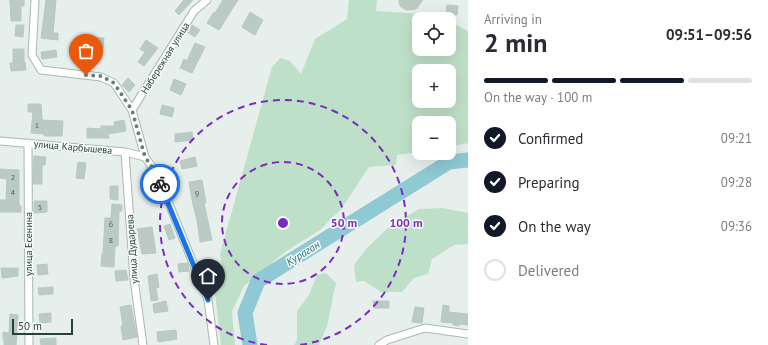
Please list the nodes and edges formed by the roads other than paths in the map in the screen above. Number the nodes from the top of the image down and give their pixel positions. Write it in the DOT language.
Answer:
graph roads {
  1 [pos="35,0"];
  2 [pos="208,0"];
  3 [pos="132,110"];
  4 [pos="0,141"];
  5 [pos="28,143"];
  6 [pos="126,152"];
  7 [pos="145,157"];
  8 [pos="468,334"];
  9 [pos="388,343"];
  10 [pos="29,345"];
  11 [pos="144,345"];
  12 [pos="214,345"];
  13 [pos="379,345"];
  1 -- 3 [label="street"];
  2 -- 3 [label="street, Набережная улица"];
  3 -- 7 [label="street"];
  4 -- 5 [label="street, улица Карбышева"];
  5 -- 6 [label="street, улица Карбышева"];
  5 -- 10 [label="street, улица Есенина"];
  6 -- 7 [label="street, улица Карбышева"];
  6 -- 11 [label="street, улица Дударева"];
  7 -- 12 [label="street"];
  8 -- 9 [label="street"];
  9 -- 13 [label="street"];
}
